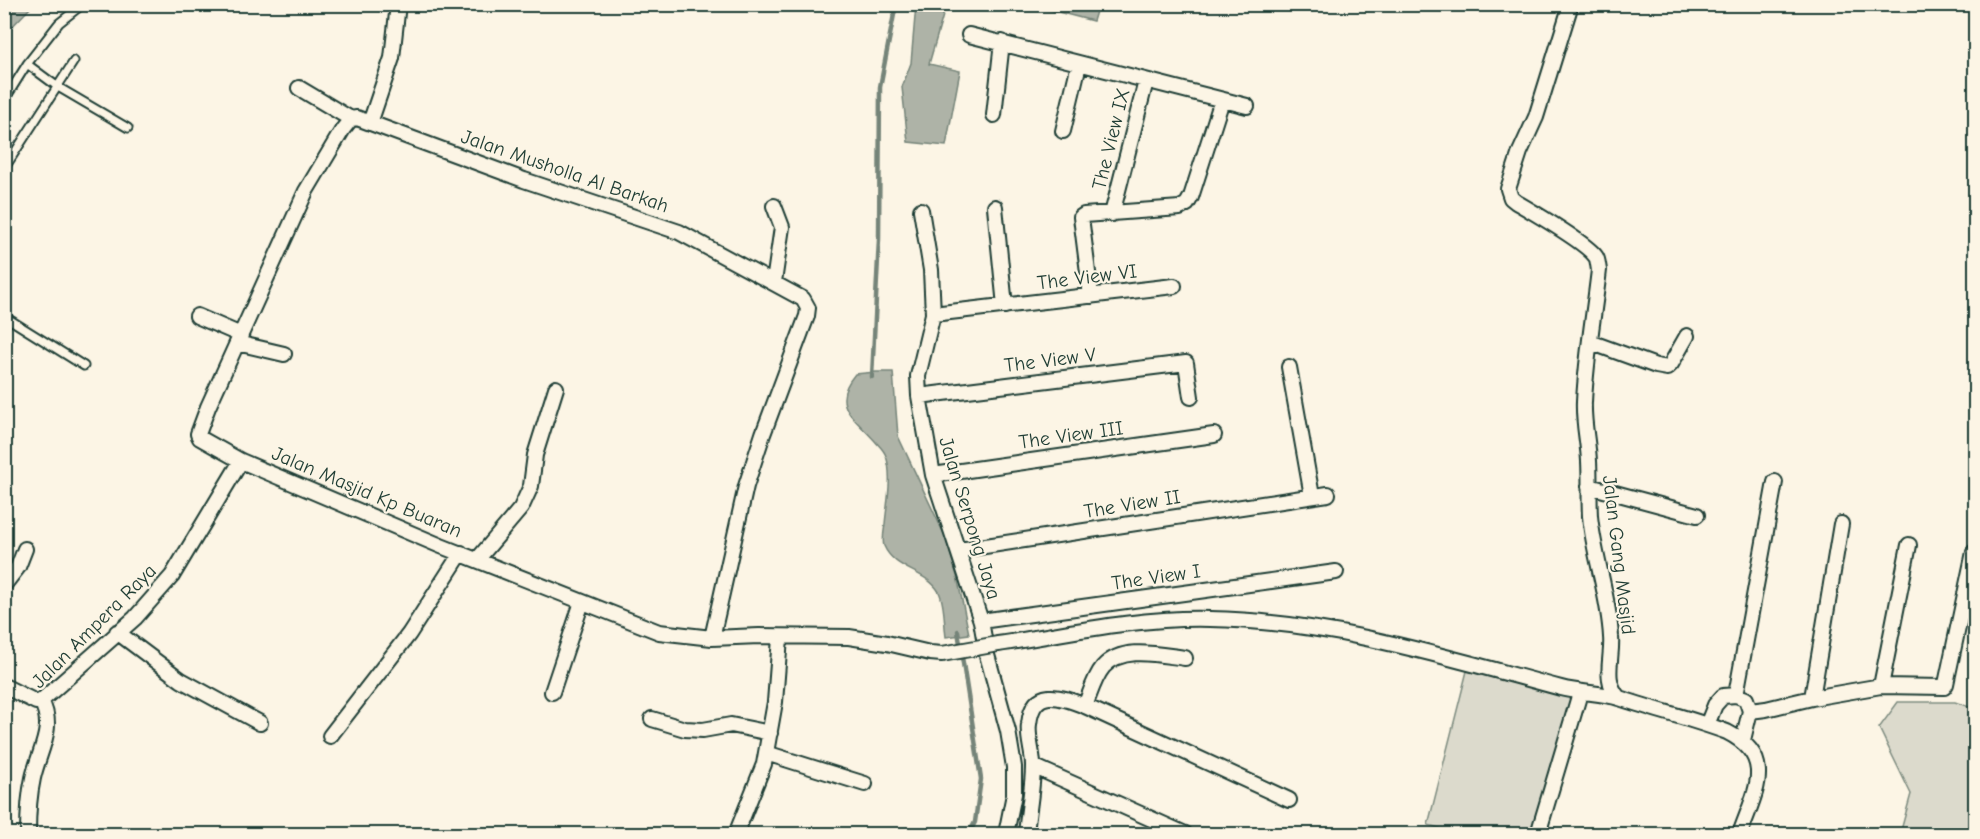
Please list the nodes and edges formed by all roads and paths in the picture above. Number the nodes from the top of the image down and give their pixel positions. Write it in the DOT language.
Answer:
graph roads {
  1 [pos="83,4"];
  2 [pos="398,4"];
  3 [pos="1571,4"];
  4 [pos="969,35"];
  5 [pos="1002,42"];
  6 [pos="74,62"];
  7 [pos="27,64"];
  8 [pos="1079,64"];
  9 [pos="1146,81"];
  10 [pos="58,87"];
  11 [pos="299,88"];
  12 [pos="1222,100"];
  13 [pos="4,101"];
  14 [pos="1246,106"];
  15 [pos="994,115"];
  16 [pos="351,119"];
  17 [pos="370,123"];
  18 [pos="128,128"];
  19 [pos="1063,131"];
  20 [pos="4,169"];
  21 [pos="774,206"];
  22 [pos="995,207"];
  23 [pos="921,210"];
  24 [pos="1112,214"];
  25 [pos="774,282"];
  26 [pos="1174,286"];
  27 [pos="1091,296"];
  28 [pos="1005,306"];
  29 [pos="933,314"];
  30 [pos="4,316"];
  31 [pos="197,316"];
  32 [pos="1687,336"];
  33 [pos="239,339"];
  34 [pos="1590,342"];
  35 [pos="284,354"];
  36 [pos="84,366"];
  37 [pos="1289,367"];
  38 [pos="556,388"];
  39 [pos="919,396"];
  40 [pos="1191,397"];
  41 [pos="1214,435"];
  42 [pos="242,460"];
  43 [pos="933,475"];
  44 [pos="1775,482"];
  45 [pos="1590,486"];
  46 [pos="1329,494"];
  47 [pos="1312,496"];
  48 [pos="1697,515"];
  49 [pos="1841,524"];
  50 [pos="1909,545"];
  51 [pos="25,549"];
  52 [pos="959,550"];
  53 [pos="1974,552"];
  54 [pos="461,553"];
  55 [pos="477,560"];
  56 [pos="1336,572"];
  57 [pos="4,585"];
  58 [pos="582,602"];
  59 [pos="981,621"];
  60 [pos="117,632"];
  61 [pos="712,638"];
  62 [pos="780,638"];
  63 [pos="1185,658"];
  64 [pos="4,686"];
  65 [pos="1881,686"];
  66 [pos="552,692"];
  67 [pos="1580,693"];
  68 [pos="1737,695"];
  69 [pos="1619,698"];
  70 [pos="1812,698"];
  71 [pos="41,701"];
  72 [pos="1085,706"];
  73 [pos="1750,711"];
  74 [pos="652,719"];
  75 [pos="260,723"];
  76 [pos="1707,725"];
  77 [pos="770,733"];
  78 [pos="330,736"];
  79 [pos="1743,740"];
  80 [pos="766,753"];
  81 [pos="1033,766"];
  82 [pos="866,784"];
  83 [pos="1289,801"];
  84 [pos="28,834"];
  85 [pos="736,834"];
  86 [pos="1006,834"];
  87 [pos="1026,834"];
  88 [pos="1185,834"];
  89 [pos="1538,834"];
  90 [pos="1740,834"];
  1 -- 7 [label="lane"];
  2 -- 17 [label="street"];
  3 -- 34 [label="street, Jalan Gang Masjid"];
  4 -- 5 [label="street"];
  5 -- 8 [label="street"];
  5 -- 15 [label="street"];
  6 -- 10 [label="lane"];
  7 -- 10 [label="lane"];
  7 -- 13 [label="lane"];
  8 -- 9 [label="street"];
  8 -- 19 [label="street"];
  9 -- 12 [label="street, The View IX"];
  9 -- 24 [label="street, The View IX"];
  10 -- 18 [label="lane"];
  10 -- 20 [label="lane"];
  11 -- 16 [label="street, Jalan Musholla Al Barkah"];
  12 -- 14 [label="street, The View IX"];
  12 -- 24 [label="street, The View IX"];
  16 -- 17 [label="street, Jalan Musholla Al Barkah"];
  16 -- 33 [label="street"];
  17 -- 25 [label="street, Jalan Musholla Al Barkah"];
  21 -- 25 [label="street"];
  22 -- 28 [label="street"];
  23 -- 29 [label="street, Jalan Serpong Jaya"];
  24 -- 27 [label="street, The View IX"];
  25 -- 61 [label="street, Jalan Musholla Al Barkah"];
  26 -- 27 [label="street, The View VI"];
  27 -- 28 [label="street, The View VI"];
  28 -- 29 [label="street, The View VI"];
  29 -- 39 [label="street, Jalan Serpong Jaya"];
  30 -- 36 [label="lane"];
  31 -- 33 [label="street"];
  32 -- 34 [label="street"];
  33 -- 35 [label="street"];
  33 -- 42 [label="street"];
  34 -- 45 [label="street, Jalan Gang Masjid"];
  37 -- 47 [label="street"];
  38 -- 55 [label="street, Jalan Masjid Kp Buaran"];
  39 -- 40 [label="street, The View V"];
  39 -- 43 [label="street, Jalan Serpong Jaya"];
  41 -- 43 [label="street, The View III"];
  42 -- 54 [label="street, Jalan Masjid Kp Buaran"];
  42 -- 60 [label="street, Jalan Ampera Raya"];
  43 -- 52 [label="street, Jalan Serpong Jaya"];
  44 -- 68 [label="street"];
  45 -- 48 [label="street"];
  45 -- 69 [label="street, Jalan Gang Masjid"];
  46 -- 47 [label="street, The View II"];
  47 -- 52 [label="street, The View II"];
  49 -- 70 [label="street"];
  50 -- 65 [label="street"];
  51 -- 57 [label="street"];
  52 -- 59 [label="street, Jalan Serpong Jaya"];
  53 -- 65 [label="street"];
  54 -- 55 [label="street, Jalan Masjid Kp Buaran"];
  54 -- 78 [label="street"];
  55 -- 58 [label="street, Jalan Masjid Kp Buaran"];
  56 -- 59 [label="street, The View I"];
  58 -- 61 [label="street, Jalan Masjid Kp Buaran"];
  58 -- 66 [label="street"];
  59 -- 86 [label="street, Jalan Serpong Jaya"];
  60 -- 71 [label="street, Jalan Ampera Raya"];
  60 -- 75 [label="street"];
  61 -- 62 [label="street, Jalan Masjid Kp Buaran"];
  62 -- 67 [label="street, Jalan Masjid Kp Buaran, bridge"];
  62 -- 77 [label="street"];
  63 -- 72 [label="street"];
  64 -- 71 [label="street"];
  65 -- 70 [label="street"];
  67 -- 69 [label="street, Jalan Masjid Kp Buaran"];
  67 -- 89 [label="street"];
  68 -- 73 [label="street"];
  68 -- 76 [label="street"];
  69 -- 76 [label="street, Jalan Masjid Kp Buaran"];
  70 -- 73 [label="street"];
  71 -- 84 [label="street, Jalan Ampera Raya"];
  72 -- 81 [label="street"];
  72 -- 83 [label="street"];
  73 -- 79 [label="street"];
  74 -- 77 [label="street"];
  76 -- 79 [label="street, Jalan Masjid Kp Buaran"];
  77 -- 80 [label="street"];
  79 -- 90 [label="street"];
  80 -- 82 [label="street"];
  80 -- 85 [label="street"];
  81 -- 87 [label="street"];
  81 -- 88 [label="street"];
}
